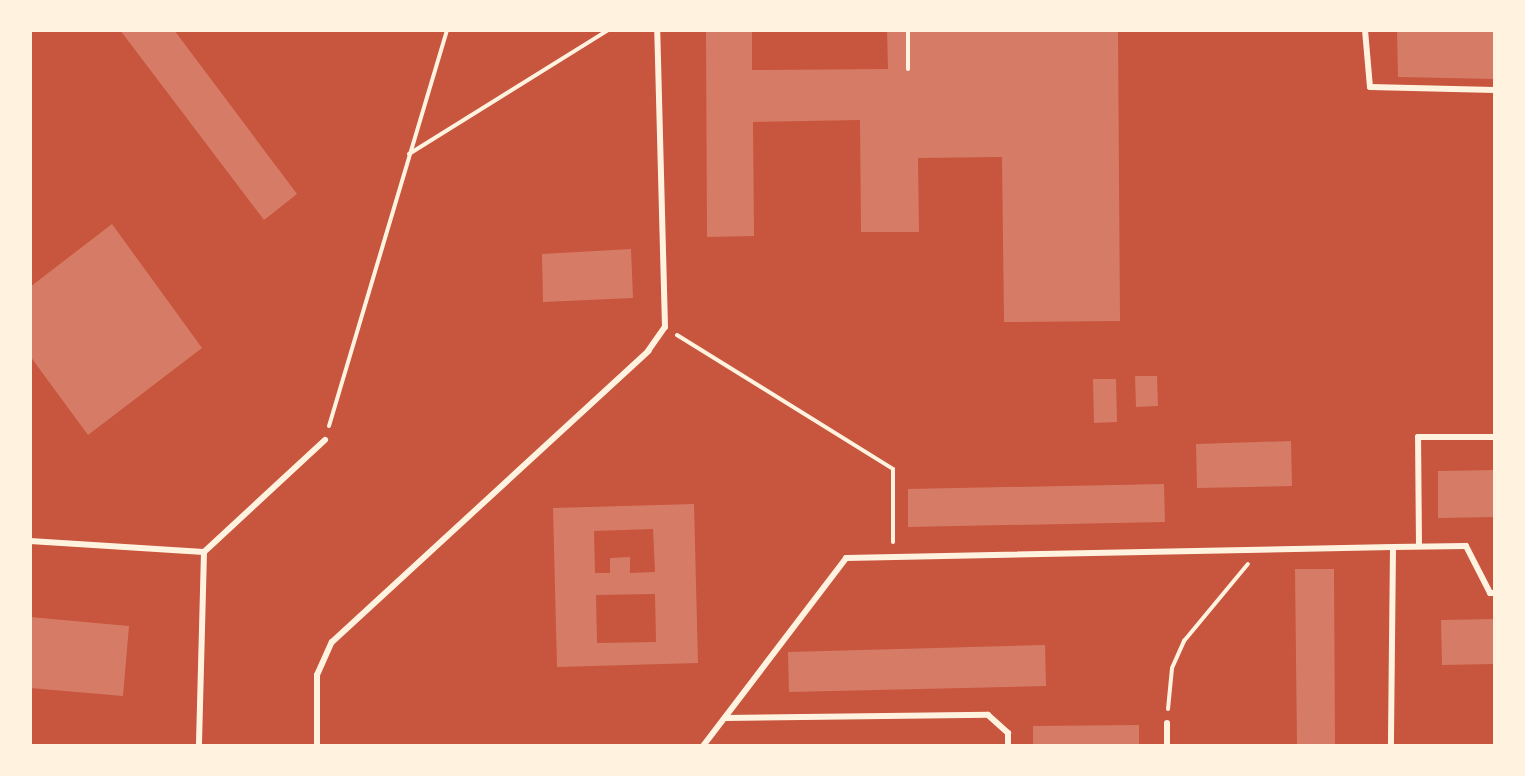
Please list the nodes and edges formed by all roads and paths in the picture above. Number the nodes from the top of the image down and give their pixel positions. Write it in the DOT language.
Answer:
graph roads {
  1 [pos="447,30"];
  2 [pos="608,30"];
  3 [pos="657,30"];
  4 [pos="908,30"];
  5 [pos="1365,30"];
  6 [pos="908,69"];
  7 [pos="1495,90"];
  8 [pos="409,154"];
  9 [pos="665,327"];
  10 [pos="1495,437"];
  11 [pos="325,440"];
  12 [pos="30,541"];
  13 [pos="1419,546"];
  14 [pos="1393,547"];
  15 [pos="1261,549"];
  16 [pos="204,552"];
  17 [pos="893,557"];
  18 [pos="1495,593"];
  19 [pos="725,718"];
  20 [pos="1167,723"];
  21 [pos="199,746"];
  22 [pos="317,746"];
  23 [pos="703,746"];
  24 [pos="1008,746"];
  25 [pos="1167,746"];
  26 [pos="1391,746"];
  1 -- 8 [label="path"];
  2 -- 8 [label="path"];
  3 -- 9 [label="lane"];
  4 -- 6 [label="path"];
  5 -- 7 [label="lane"];
  8 -- 11 [label="path"];
  9 -- 17 [label="path"];
  9 -- 22 [label="lane"];
  10 -- 13 [label="lane"];
  11 -- 16 [label="lane"];
  12 -- 16 [label="lane"];
  13 -- 14 [label="lane"];
  13 -- 18 [label="lane"];
  14 -- 15 [label="lane"];
  14 -- 26 [label="lane"];
  15 -- 17 [label="lane"];
  15 -- 20 [label="path"];
  16 -- 21 [label="lane"];
  17 -- 19 [label="lane"];
  19 -- 23 [label="lane"];
  19 -- 24 [label="lane"];
  20 -- 25 [label="lane"];
}
